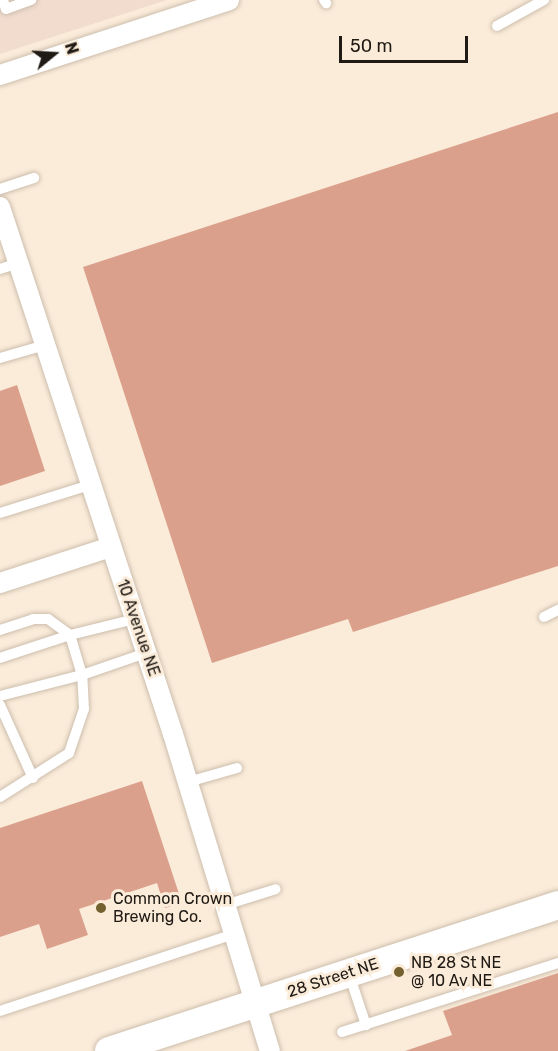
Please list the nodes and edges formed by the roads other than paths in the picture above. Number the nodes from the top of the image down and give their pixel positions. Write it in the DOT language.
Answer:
graph roads {
  1 [pos="3,0"];
  2 [pos="31,0"];
  3 [pos="229,0"];
  4 [pos="544,0"];
  5 [pos="203,4"];
  6 [pos="497,26"];
  7 [pos="0,75"];
  8 [pos="34,178"];
  9 [pos="0,189"];
  10 [pos="0,207"];
  11 [pos="9,266"];
  12 [pos="45,345"];
  13 [pos="0,358"];
  14 [pos="90,485"];
  15 [pos="0,513"];
  16 [pos="111,547"];
  17 [pos="0,583"];
  18 [pos="558,610"];
  19 [pos="543,617"];
  20 [pos="135,619"];
  21 [pos="0,630"];
  22 [pos="70,635"];
  23 [pos="146,653"];
  24 [pos="0,658"];
  25 [pos="82,675"];
  26 [pos="0,696"];
  27 [pos="0,705"];
  28 [pos="237,768"];
  29 [pos="33,778"];
  30 [pos="188,782"];
  31 [pos="0,797"];
  32 [pos="276,889"];
  33 [pos="225,905"];
  34 [pos="558,905"];
  35 [pos="234,934"];
  36 [pos="558,963"];
  37 [pos="349,973"];
  38 [pos="256,1004"];
  39 [pos="0,1011"];
  40 [pos="366,1025"];
  41 [pos="342,1032"];
  42 [pos="109,1051"];
  43 [pos="270,1051"];
  1 -- 2 [label="lane"];
  3 -- 5 [label="street"];
  4 -- 6 [label="lane"];
  5 -- 7 [label="street"];
  8 -- 9 [label="lane"];
  10 -- 11 [label="street, 10 Avenue NE"];
  11 -- 12 [label="street, 10 Avenue NE"];
  12 -- 13 [label="lane"];
  12 -- 14 [label="street, 10 Avenue NE"];
  14 -- 15 [label="lane"];
  14 -- 16 [label="street, 10 Avenue NE"];
  16 -- 17 [label="street"];
  16 -- 20 [label="street, 10 Avenue NE"];
  18 -- 19 [label="lane"];
  20 -- 22 [label="lane"];
  20 -- 23 [label="street, 10 Avenue NE"];
  21 -- 22 [label="lane"];
  22 -- 24 [label="lane"];
  22 -- 25 [label="lane"];
  23 -- 25 [label="lane"];
  23 -- 30 [label="street, 10 Avenue NE"];
  25 -- 26 [label="lane"];
  25 -- 29 [label="lane"];
  27 -- 29 [label="lane"];
  28 -- 30 [label="lane"];
  29 -- 31 [label="lane"];
  30 -- 33 [label="street, 10 Avenue NE"];
  32 -- 33 [label="lane"];
  33 -- 35 [label="street, 10 Avenue NE"];
  34 -- 37 [label="street, 28 Street NE"];
  35 -- 38 [label="street, 10 Avenue NE"];
  35 -- 39 [label="lane"];
  36 -- 40 [label="lane"];
  37 -- 38 [label="street, 28 Street NE"];
  37 -- 40 [label="lane"];
  38 -- 42 [label="street, 28 Street NE"];
  38 -- 43 [label="street, 10 Avenue NE"];
  40 -- 41 [label="lane"];
}
